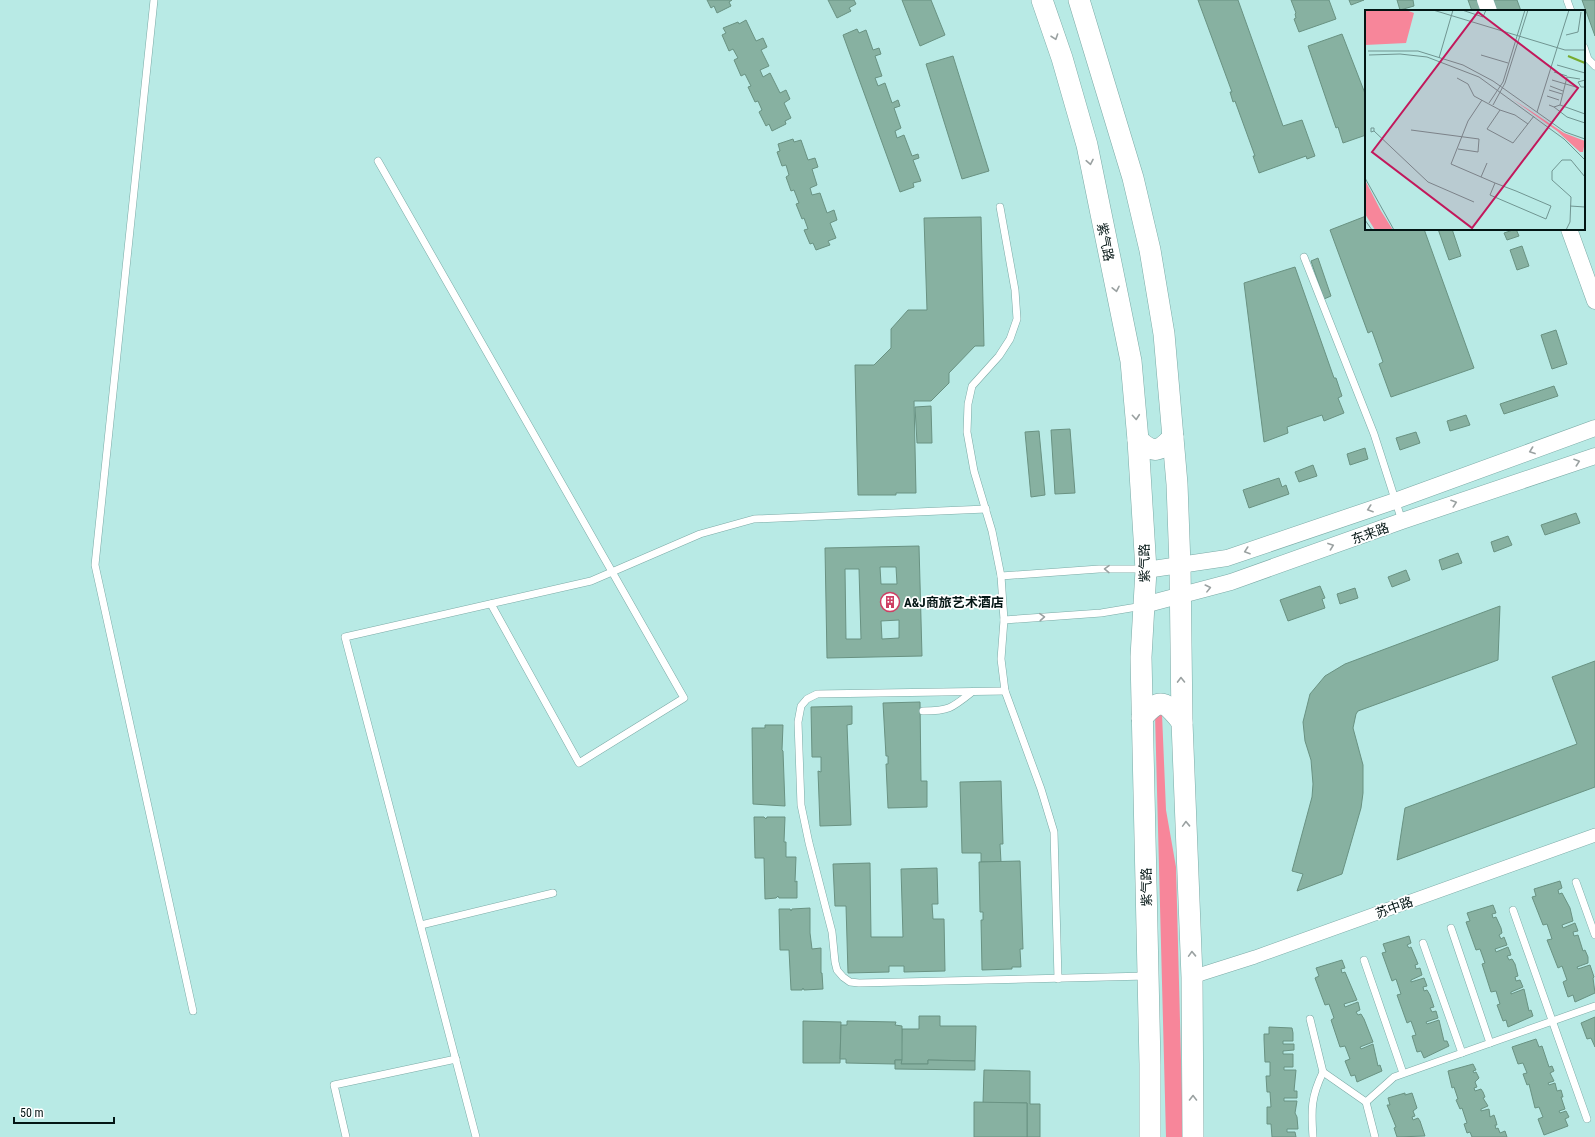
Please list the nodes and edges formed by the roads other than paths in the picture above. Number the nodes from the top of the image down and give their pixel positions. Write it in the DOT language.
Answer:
graph roads {
  1 [pos="154,0"];
  2 [pos="1042,0"];
  3 [pos="1079,0"];
  4 [pos="1486,0"];
  5 [pos="1567,0"];
  6 [pos="1490,10"];
  7 [pos="1571,10"];
  8 [pos="1585,50"];
  9 [pos="1595,66"];
  10 [pos="378,161"];
  11 [pos="1000,207"];
  12 [pos="1569,230"];
  13 [pos="1304,256"];
  14 [pos="1595,301"];
  15 [pos="1595,428"];
  16 [pos="1173,437"];
  17 [pos="1138,440"];
  18 [pos="1595,456"];
  19 [pos="1395,501"];
  20 [pos="986,509"];
  21 [pos="1402,521"];
  22 [pos="1180,566"];
  23 [pos="1146,570"];
  24 [pos="612,572"];
  25 [pos="1001,576"];
  26 [pos="1180,595"];
  27 [pos="491,604"];
  28 [pos="1144,605"];
  29 [pos="1004,620"];
  30 [pos="1004,691"];
  31 [pos="972,692"];
  32 [pos="922,711"];
  33 [pos="1142,718"];
  34 [pos="1182,722"];
  35 [pos="1595,834"];
  36 [pos="1576,882"];
  37 [pos="553,893"];
  38 [pos="1513,910"];
  39 [pos="420,925"];
  40 [pos="1451,928"];
  41 [pos="1595,935"];
  42 [pos="1423,943"];
  43 [pos="1364,960"];
  44 [pos="1148,976"];
  45 [pos="1192,977"];
  46 [pos="1058,979"];
  47 [pos="1595,1006"];
  48 [pos="193,1011"];
  49 [pos="1310,1019"];
  50 [pos="1552,1021"];
  51 [pos="1490,1043"];
  52 [pos="1462,1052"];
  53 [pos="456,1059"];
  54 [pos="1323,1072"];
  55 [pos="1403,1074"];
  56 [pos="1366,1102"];
  57 [pos="1587,1119"];
  58 [pos="346,1137"];
  59 [pos="476,1137"];
  60 [pos="1150,1137"];
  61 [pos="1193,1137"];
  62 [pos="1313,1137"];
  63 [pos="1375,1137"];
  1 -- 48 [label="lane"];
  2 -- 17 [label="main road, 紫气路, one-way"];
  3 -- 16 [label="main road"];
  4 -- 6 [label="street"];
  5 -- 7 [label="lane"];
  8 -- 9 [label="lane"];
  10 -- 24 [label="lane"];
  11 -- 20 [label="lane"];
  12 -- 14 [label="street"];
  13 -- 19 [label="lane"];
  15 -- 19 [label="street, 东来路, one-way"];
  16 -- 17 [label="main road"];
  16 -- 22 [label="main road"];
  17 -- 23 [label="main road, 紫气路"];
  21 -- 18 [label="street, 东来路, one-way"];
  19 -- 21 [label="lane"];
  19 -- 22 [label="street, 东来路, one-way"];
  20 -- 24 [label="lane"];
  20 -- 25 [label="lane"];
  26 -- 21 [label="street, 东来路, one-way"];
  22 -- 23 [label="street, 东来路"];
  22 -- 26 [label="main road"];
  23 -- 25 [label="lane, one-way"];
  23 -- 28 [label="main road, 紫气路"];
  24 -- 27 [label="lane"];
  24 -- 27 [label="lane"];
  25 -- 29 [label="lane"];
  26 -- 28 [label="street, 东来路"];
  34 -- 26 [label="main road, one-way"];
  27 -- 39 [label="lane"];
  29 -- 28 [label="lane, one-way"];
  28 -- 33 [label="main road, 紫气路"];
  29 -- 30 [label="lane"];
  30 -- 31 [label="lane"];
  30 -- 46 [label="lane"];
  31 -- 32 [label="lane"];
  31 -- 46 [label="lane"];
  33 -- 34 [label="main road"];
  33 -- 44 [label="main road, 紫气路"];
  45 -- 34 [label="main road, one-way"];
  35 -- 45 [label="street, 苏中路"];
  36 -- 41 [label="lane"];
  37 -- 39 [label="lane"];
  38 -- 50 [label="lane"];
  39 -- 53 [label="lane"];
  40 -- 51 [label="lane"];
  42 -- 52 [label="lane"];
  43 -- 55 [label="lane"];
  44 -- 46 [label="lane"];
  44 -- 60 [label="main road, 紫气路"];
  61 -- 45 [label="main road, one-way"];
  47 -- 50 [label="lane"];
  49 -- 54 [label="lane"];
  50 -- 51 [label="lane"];
  50 -- 57 [label="lane"];
  51 -- 52 [label="lane"];
  52 -- 55 [label="lane"];
  53 -- 58 [label="lane"];
  53 -- 59 [label="lane"];
  54 -- 56 [label="lane"];
  54 -- 62 [label="lane"];
  55 -- 56 [label="lane"];
  56 -- 63 [label="lane"];
}
